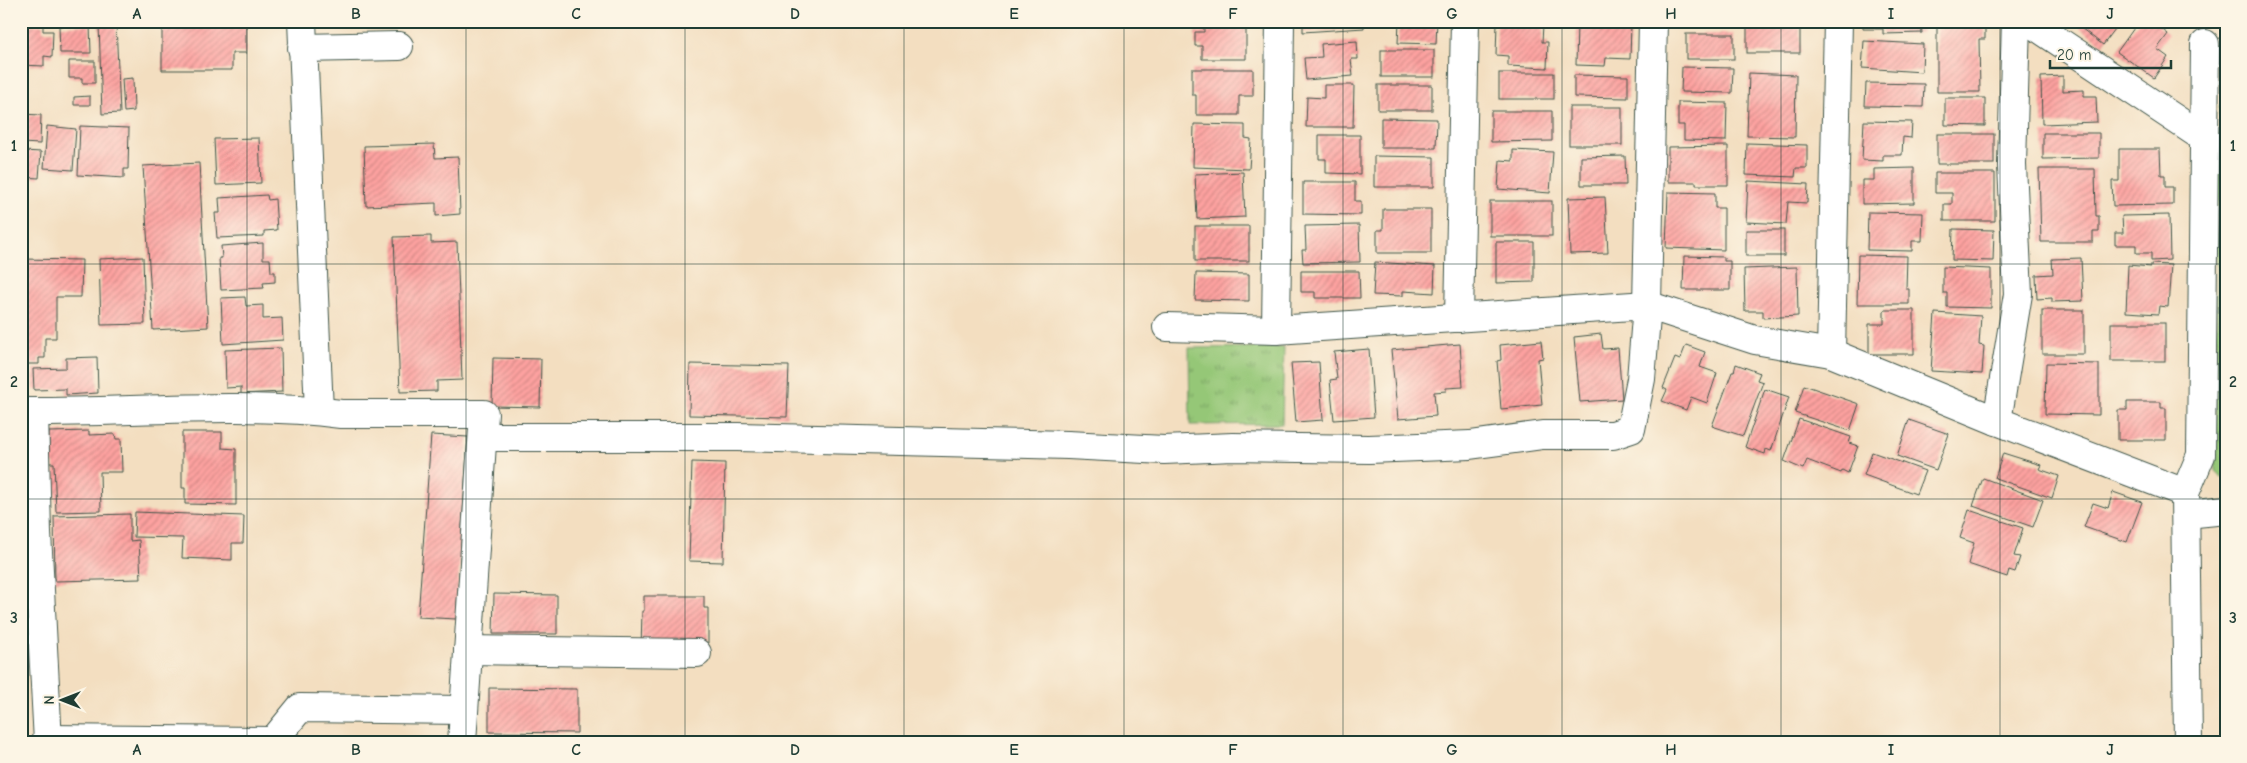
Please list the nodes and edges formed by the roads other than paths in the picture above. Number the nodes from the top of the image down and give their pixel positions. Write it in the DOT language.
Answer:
graph roads {
  1 [pos="302,21"];
  2 [pos="1280,21"];
  3 [pos="1465,21"];
  4 [pos="1653,21"];
  5 [pos="1838,21"];
  6 [pos="2016,21"];
  7 [pos="2028,21"];
  8 [pos="399,46"];
  9 [pos="302,48"];
  10 [pos="2226,58"];
  11 [pos="2204,138"];
  12 [pos="1647,305"];
  13 [pos="1459,318"];
  14 [pos="1167,327"];
  15 [pos="1276,330"];
  16 [pos="1831,353"];
  17 [pos="319,411"];
  18 [pos="28,412"];
  19 [pos="1997,421"];
  20 [pos="482,437"];
  21 [pos="2185,503"];
  22 [pos="2226,510"];
  23 [pos="468,650"];
  24 [pos="697,653"];
  25 [pos="464,710"];
  26 [pos="48,740"];
  27 [pos="462,742"];
  28 [pos="2188,742"];
  1 -- 9 [label="street"];
  2 -- 15 [label="street"];
  3 -- 13 [label="street"];
  4 -- 12 [label="street"];
  5 -- 16 [label="street"];
  6 -- 19 [label="street"];
  7 -- 11 [label="street"];
  8 -- 9 [label="street"];
  9 -- 17 [label="street"];
  10 -- 11 [label="street"];
  11 -- 21 [label="street"];
  12 -- 13 [label="street"];
  12 -- 16 [label="street"];
  12 -- 20 [label="street"];
  13 -- 15 [label="street"];
  14 -- 15 [label="street"];
  16 -- 19 [label="street"];
  17 -- 18 [label="street"];
  17 -- 20 [label="street"];
  18 -- 26 [label="street"];
  19 -- 21 [label="street"];
  20 -- 23 [label="street"];
  21 -- 22 [label="street"];
  21 -- 28 [label="street"];
  23 -- 24 [label="street"];
  23 -- 25 [label="street"];
  25 -- 26 [label="street"];
  25 -- 27 [label="street"];
}
